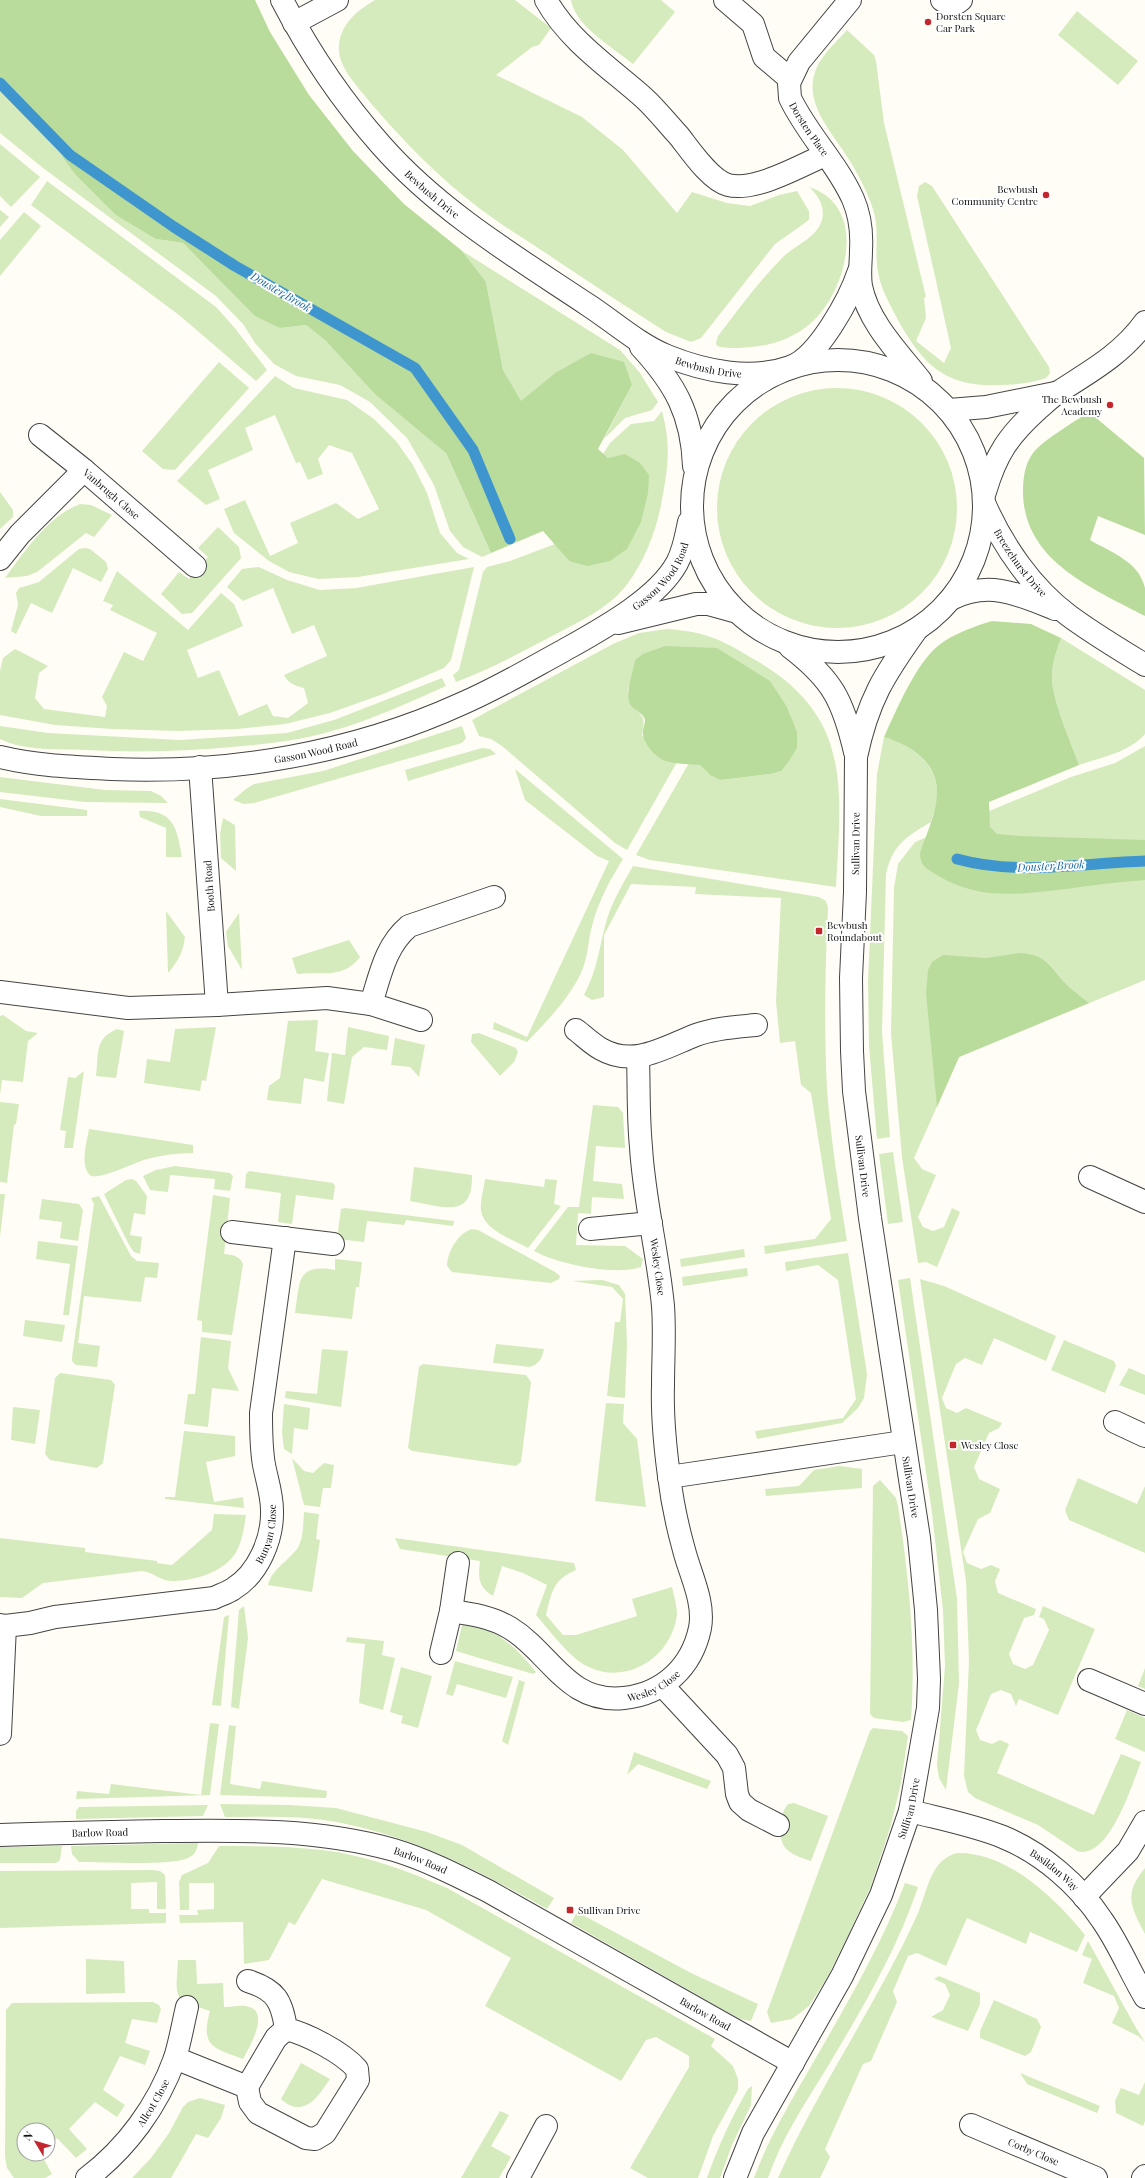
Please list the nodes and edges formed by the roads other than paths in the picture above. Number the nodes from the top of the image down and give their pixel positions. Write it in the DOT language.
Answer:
graph roads {
  1 [pos="282,0"];
  2 [pos="336,0"];
  3 [pos="546,0"];
  4 [pos="725,0"];
  5 [pos="850,0"];
  6 [pos="942,0"];
  7 [pos="961,0"];
  8 [pos="294,23"];
  9 [pos="790,79"];
  10 [pos="825,155"];
  11 [pos="859,271"];
  12 [pos="1145,322"];
  13 [pos="632,337"];
  14 [pos="791,367"];
  15 [pos="926,389"];
  16 [pos="1058,392"];
  17 [pos="949,410"];
  18 [pos="40,435"];
  19 [pos="84,470"];
  20 [pos="695,478"];
  21 [pos="984,499"];
  22 [pos="692,511"];
  23 [pos="0,559"];
  24 [pos="195,566"];
  25 [pos="951,599"];
  26 [pos="737,612"];
  27 [pos="1067,615"];
  28 [pos="606,627"];
  29 [pos="917,629"];
  30 [pos="783,642"];
  31 [pos="1145,665"];
  32 [pos="0,757"];
  33 [pos="856,757"];
  34 [pos="200,767"];
  35 [pos="494,897"];
  36 [pos="0,992"];
  37 [pos="371,1004"];
  38 [pos="217,1005"];
  39 [pos="421,1020"];
  40 [pos="756,1025"];
  41 [pos="576,1030"];
  42 [pos="638,1058"];
  43 [pos="1090,1177"];
  44 [pos="1145,1202"];
  45 [pos="651,1223"];
  46 [pos="590,1229"];
  47 [pos="232,1232"];
  48 [pos="285,1238"];
  49 [pos="333,1244"];
  50 [pos="1115,1422"];
  51 [pos="1145,1436"];
  52 [pos="903,1442"];
  53 [pos="669,1477"];
  54 [pos="458,1563"];
  55 [pos="451,1611"];
  56 [pos="2,1625"];
  57 [pos="441,1653"];
  58 [pos="1089,1680"];
  59 [pos="663,1686"];
  60 [pos="1145,1704"];
  61 [pos="0,1734"];
  62 [pos="910,1811"];
  63 [pos="1145,1822"];
  64 [pos="778,1824"];
  65 [pos="0,1835"];
  66 [pos="1084,1897"];
  67 [pos="248,1982"];
  68 [pos="1145,1997"];
  69 [pos="187,2007"];
  70 [pos="286,2029"];
  71 [pos="175,2058"];
  72 [pos="793,2063"];
  73 [pos="247,2087"];
  74 [pos="971,2125"];
  75 [pos="546,2126"];
  76 [pos="87,2178"];
  77 [pos="518,2178"];
  78 [pos="735,2178"];
  79 [pos="1096,2178"];
  1 -- 8 [label="street, Bewbush Drive"];
  2 -- 8 [label="street"];
  3 -- 10 [label="street"];
  4 -- 9 [label="street"];
  5 -- 9 [label="street, Dorsten Place"];
  6 -- 7 [label="street"];
  8 -- 13 [label="street, Bewbush Drive"];
  9 -- 10 [label="street, Dorsten Place"];
  10 -- 11 [label="street, Dorsten Place"];
  11 -- 14 [label="street, Dorsten Place"];
  11 -- 15 [label="street, Dorsten Place"];
  12 -- 16 [label="street"];
  13 -- 14 [label="street, Bewbush Drive"];
  13 -- 20 [label="street, Bewbush Drive"];
  14 -- 15 [label="street, Bewbush Drive"];
  14 -- 20 [label="street"];
  15 -- 17 [label="street"];
  16 -- 17 [label="street"];
  16 -- 21 [label="street"];
  17 -- 21 [label="street"];
  18 -- 19 [label="street"];
  19 -- 23 [label="street, Vanbrugh Close"];
  19 -- 24 [label="street, Vanbrugh Close"];
  20 -- 22 [label="street"];
  21 -- 25 [label="street"];
  21 -- 27 [label="street, Breezehurst Drive"];
  22 -- 26 [label="street"];
  22 -- 28 [label="street, Gasson Wood Road"];
  25 -- 27 [label="street, Breezehurst Drive"];
  25 -- 29 [label="street"];
  26 -- 28 [label="street, Gasson Wood Road"];
  26 -- 30 [label="street"];
  27 -- 31 [label="street, Breezehurst Drive"];
  28 -- 34 [label="street, Gasson Wood Road"];
  29 -- 30 [label="street"];
  29 -- 33 [label="street, Sullivan Drive"];
  30 -- 33 [label="street, Sullivan Drive"];
  32 -- 34 [label="street, Gasson Wood Road"];
  33 -- 52 [label="street, Sullivan Drive"];
  34 -- 38 [label="street, Booth Road"];
  35 -- 37 [label="street"];
  36 -- 38 [label="street"];
  37 -- 38 [label="street"];
  37 -- 39 [label="street"];
  40 -- 42 [label="street"];
  41 -- 42 [label="street"];
  42 -- 45 [label="street, Wesley Close"];
  43 -- 44 [label="street"];
  45 -- 46 [label="street"];
  45 -- 53 [label="street, Wesley Close"];
  47 -- 48 [label="street"];
  48 -- 49 [label="street"];
  48 -- 56 [label="street, Bunyan Close"];
  50 -- 51 [label="street"];
  52 -- 53 [label="street"];
  52 -- 62 [label="street, Sullivan Drive"];
  53 -- 59 [label="street, Wesley Close"];
  54 -- 55 [label="street"];
  55 -- 57 [label="street"];
  55 -- 59 [label="street, Wesley Close"];
  56 -- 61 [label="street"];
  58 -- 60 [label="street"];
  59 -- 64 [label="street"];
  62 -- 66 [label="street, Basildon Way"];
  62 -- 72 [label="street, Sullivan Drive"];
  63 -- 66 [label="street"];
  65 -- 72 [label="street, Barlow Road"];
  66 -- 68 [label="street, Basildon Way"];
  67 -- 70 [label="street"];
  69 -- 71 [label="street, Allcot Close"];
  70 -- 73 [label="street"];
  70 -- 73 [label="street"];
  71 -- 73 [label="street"];
  71 -- 76 [label="street, Allcot Close"];
  72 -- 78 [label="street, Sullivan Drive"];
  74 -- 79 [label="street, Corby Close"];
  75 -- 77 [label="street"];
}
